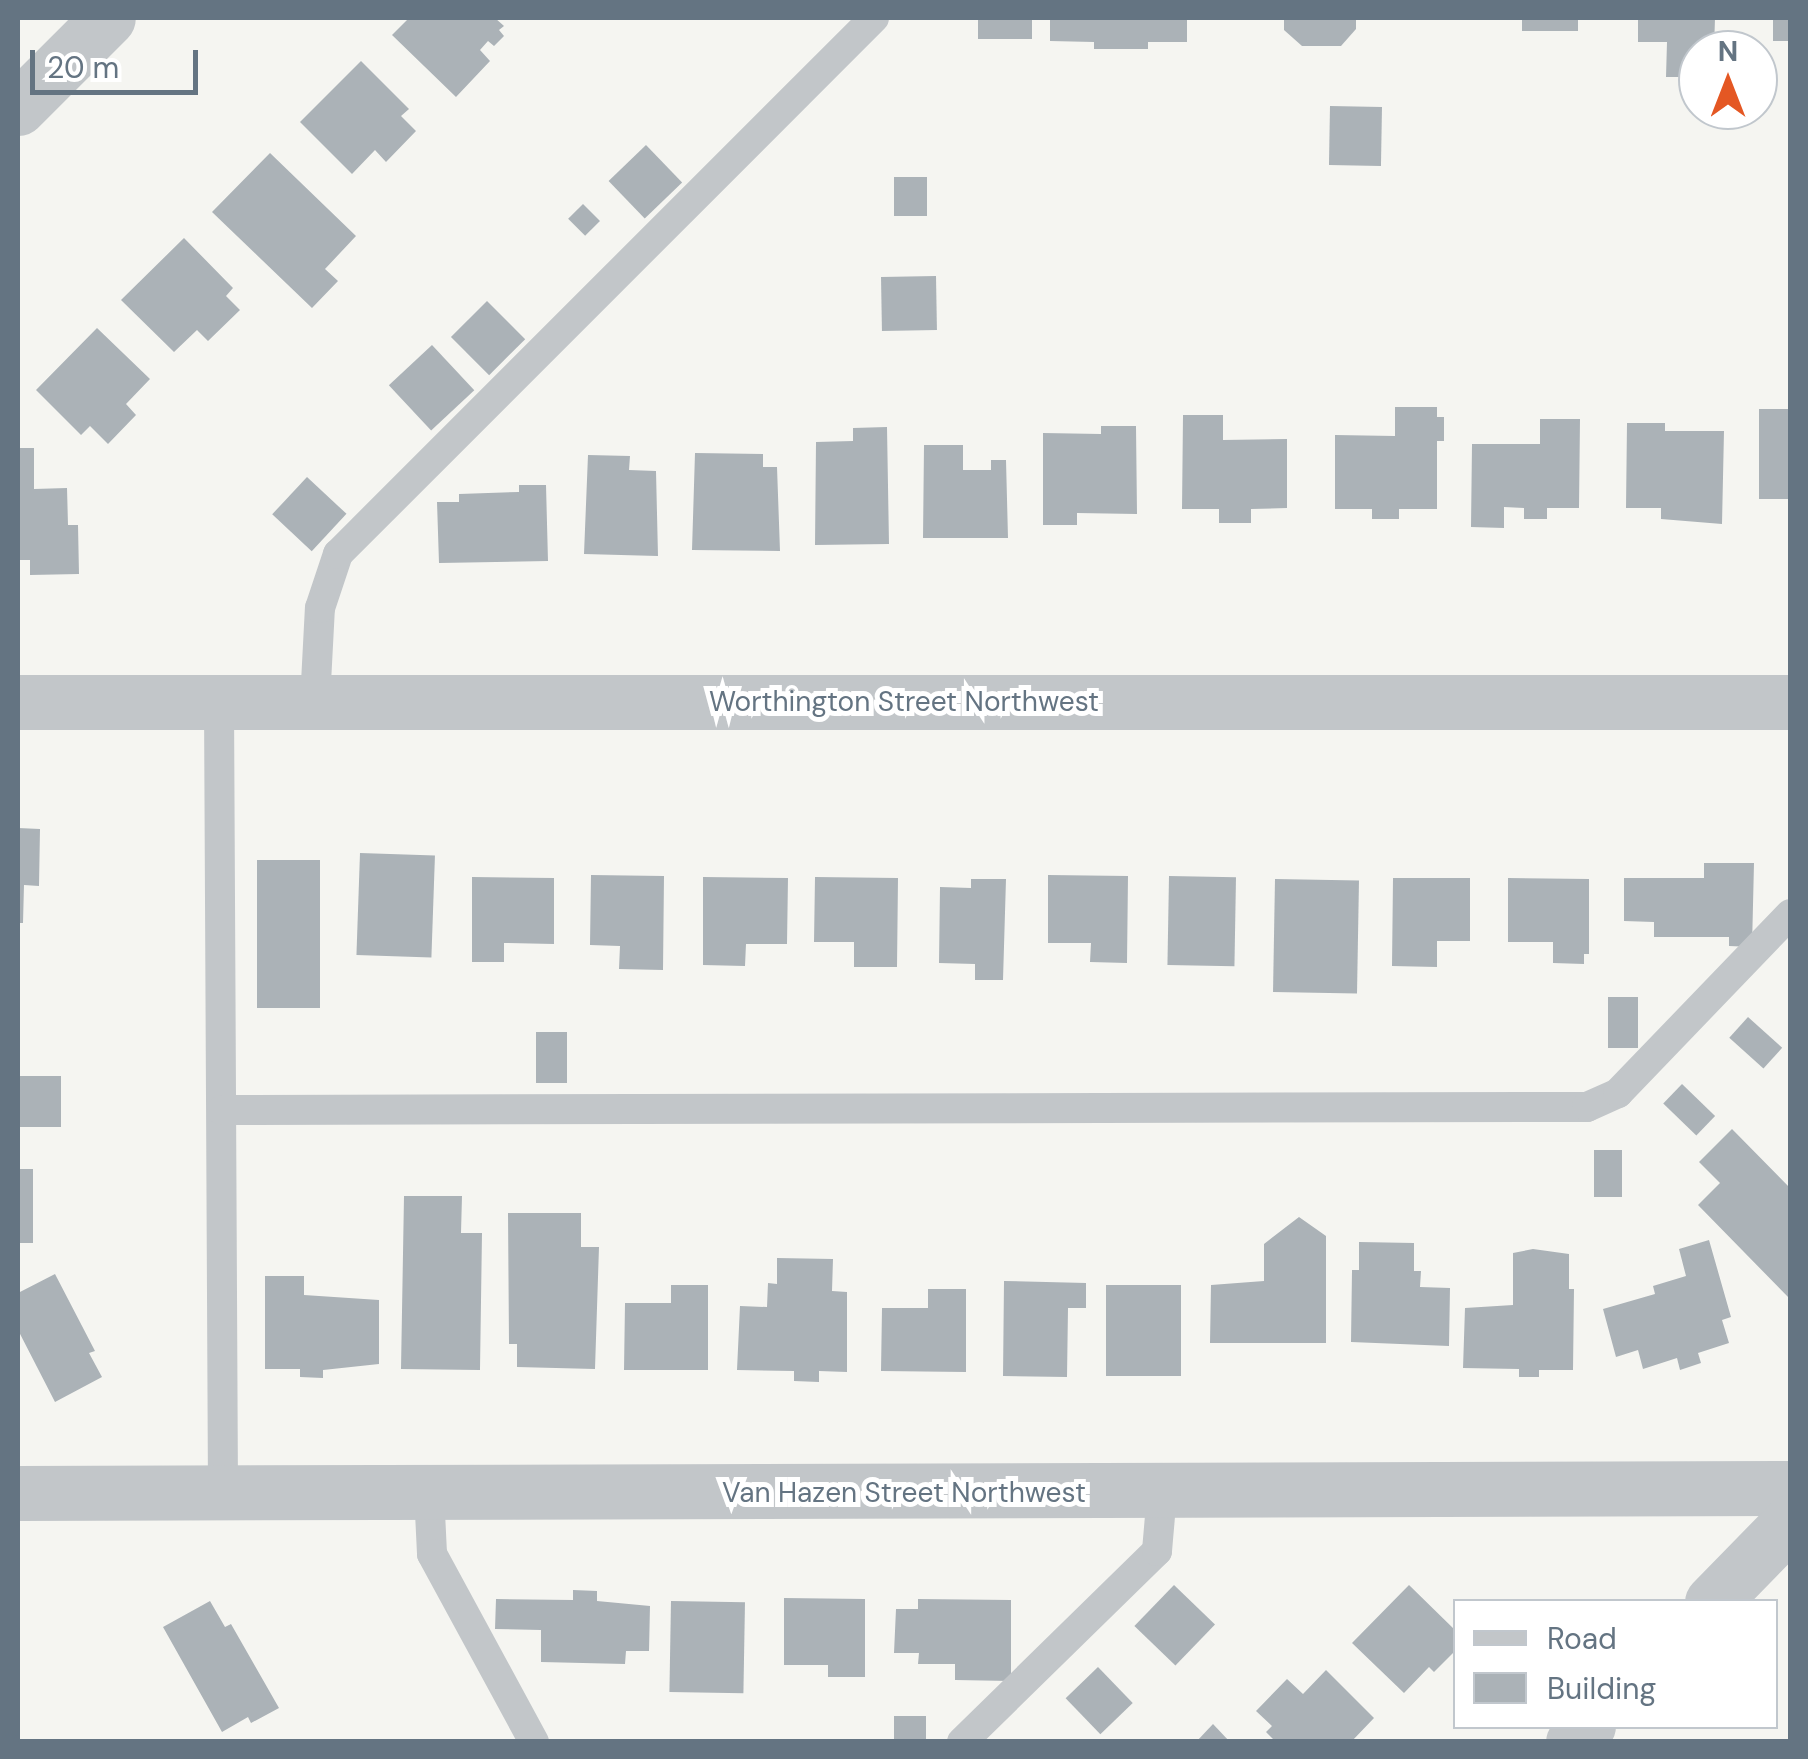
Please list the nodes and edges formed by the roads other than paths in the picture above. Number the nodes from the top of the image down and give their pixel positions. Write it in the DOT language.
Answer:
graph roads {
  1 [pos="108,18"];
  2 [pos="874,18"];
  3 [pos="18,108"];
  4 [pos="18,702"];
  5 [pos="219,702"];
  6 [pos="315,702"];
  7 [pos="1790,702"];
  8 [pos="1790,914"];
  9 [pos="222,1110"];
  10 [pos="1790,1488"];
  11 [pos="430,1492"];
  12 [pos="18,1493"];
  13 [pos="223,1493"];
  14 [pos="1162,1493"];
  15 [pos="1790,1522"];
  16 [pos="1715,1599"];
  17 [pos="534,1742"];
  18 [pos="962,1742"];
  1 -- 3 [label="street"];
  2 -- 6 [label="lane"];
  4 -- 5 [label="street, Worthington Street Northwest"];
  5 -- 6 [label="street, Worthington Street Northwest"];
  5 -- 9 [label="lane"];
  6 -- 7 [label="street, Worthington Street Northwest"];
  8 -- 9 [label="lane"];
  9 -- 13 [label="lane"];
  10 -- 14 [label="street, Van Hazen Street Northwest"];
  11 -- 13 [label="street, Van Hazen Street Northwest"];
  11 -- 14 [label="street, Van Hazen Street Northwest"];
  11 -- 17 [label="lane"];
  12 -- 13 [label="street, Van Hazen Street Northwest"];
  14 -- 18 [label="lane"];
  15 -- 16 [label="street"];
}
